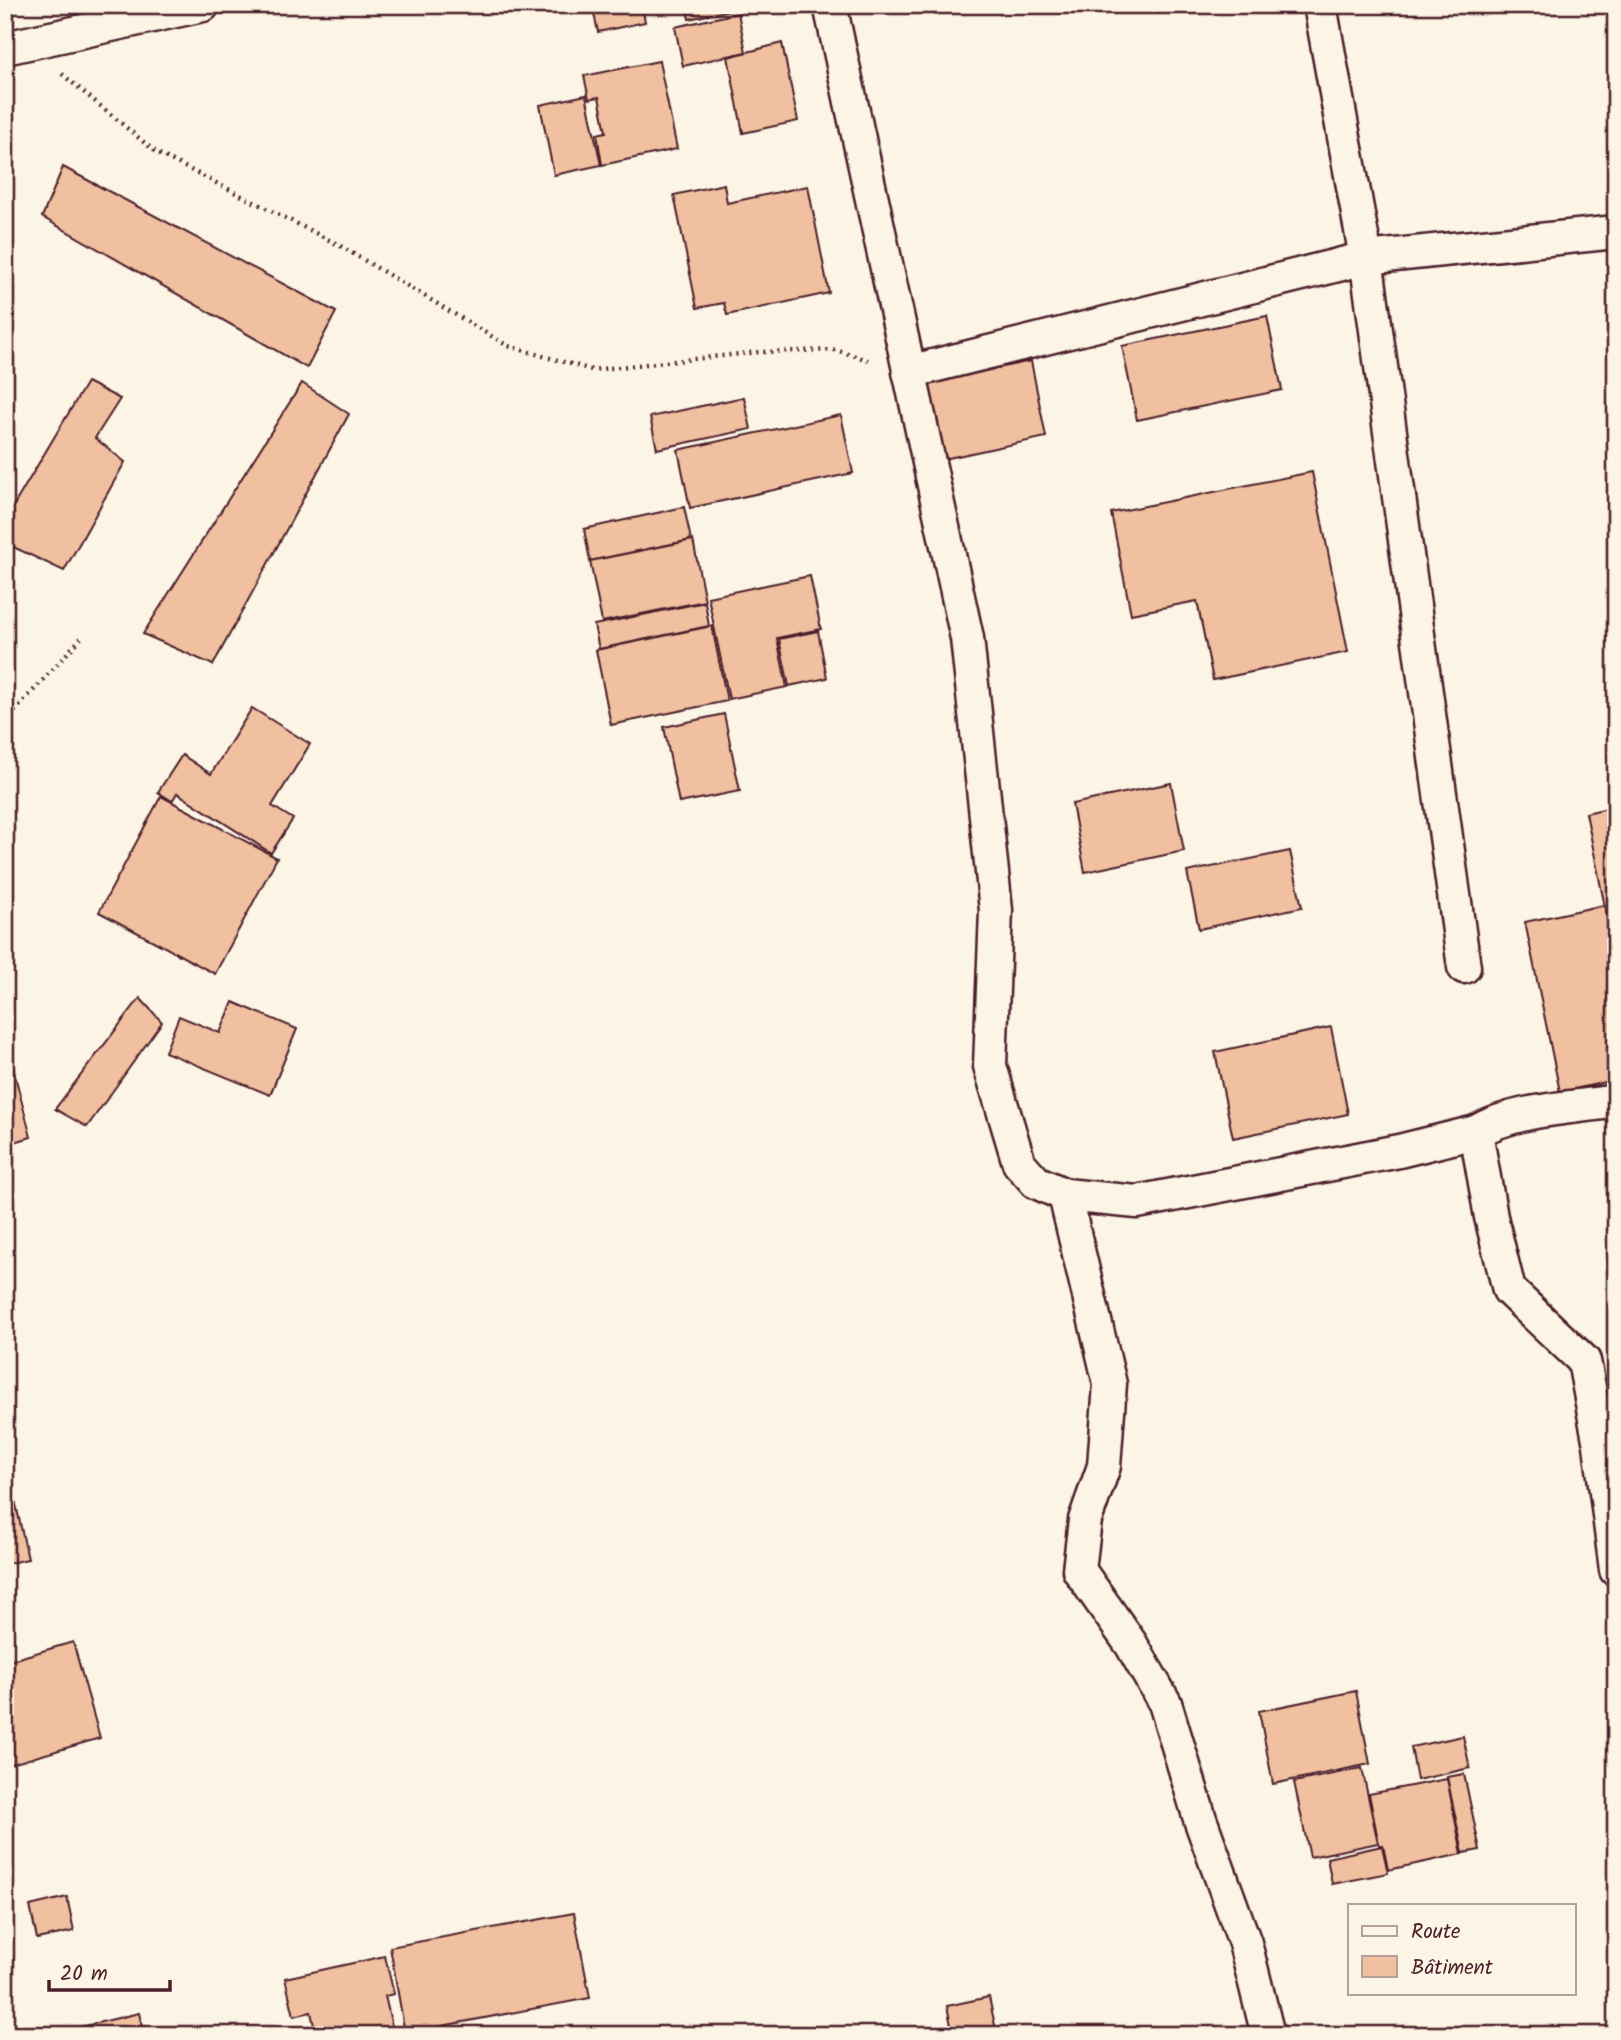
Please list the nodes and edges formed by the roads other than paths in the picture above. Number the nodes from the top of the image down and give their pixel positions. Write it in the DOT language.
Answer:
graph roads {
  1 [pos="203,5"];
  2 [pos="830,5"];
  3 [pos="1320,5"];
  4 [pos="15,46"];
  5 [pos="1616,232"];
  6 [pos="1366,258"];
  7 [pos="909,372"];
  8 [pos="1465,967"];
  9 [pos="1616,1101"];
  10 [pos="1476,1132"];
  11 [pos="1065,1195"];
  12 [pos="1616,1570"];
  13 [pos="1268,2035"];
  1 -- 4 [label="street"];
  2 -- 7 [label="street"];
  3 -- 6 [label="street"];
  5 -- 6 [label="street"];
  6 -- 7 [label="street"];
  6 -- 8 [label="street"];
  7 -- 11 [label="street"];
  9 -- 10 [label="street"];
  10 -- 11 [label="street"];
  10 -- 12 [label="street"];
  11 -- 13 [label="street"];
}
